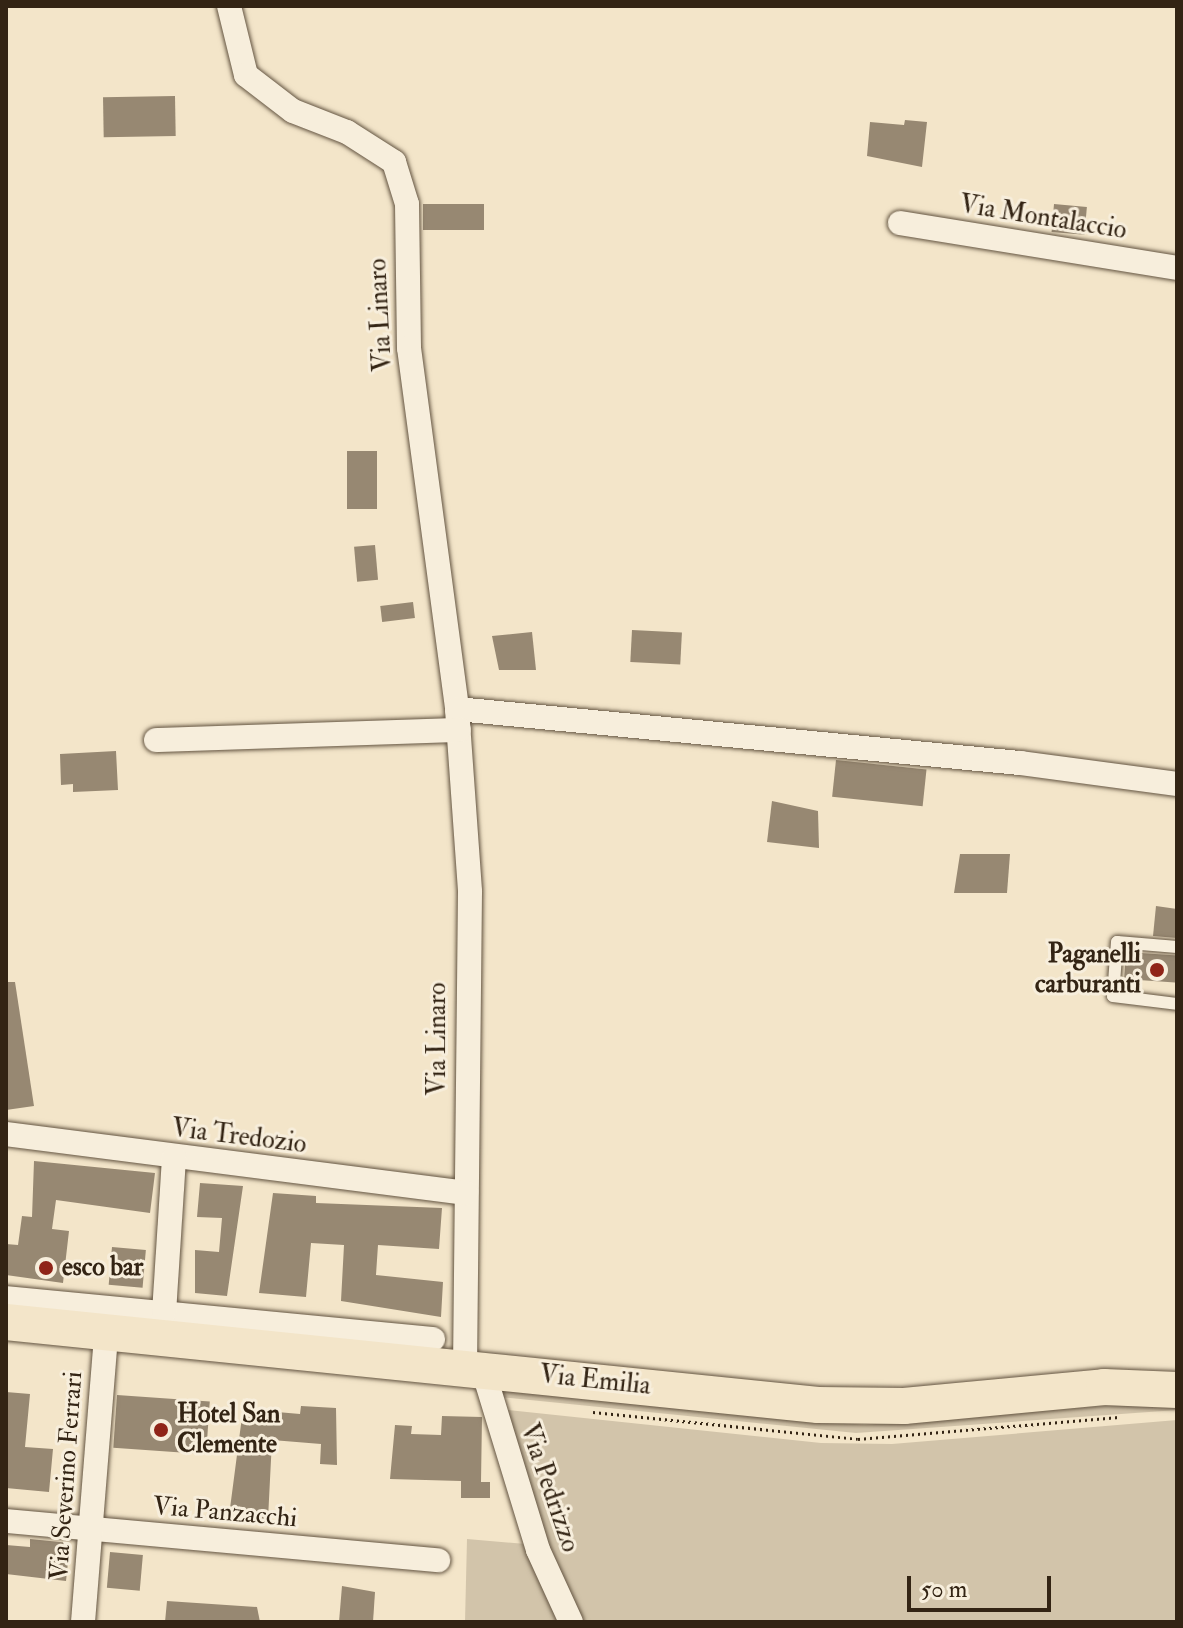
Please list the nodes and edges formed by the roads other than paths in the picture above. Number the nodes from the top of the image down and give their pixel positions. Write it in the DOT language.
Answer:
graph roads {
  1 [pos="229,6"];
  2 [pos="900,223"];
  3 [pos="1177,268"];
  4 [pos="458,720"];
  5 [pos="156,740"];
  6 [pos="1177,784"];
  7 [pos="1177,947"];
  8 [pos="1177,1004"];
  9 [pos="6,1134"];
  10 [pos="174,1157"];
  11 [pos="466,1193"];
  12 [pos="11,1310"];
  13 [pos="164,1313"];
  14 [pos="106,1335"];
  15 [pos="433,1339"];
  16 [pos="474,1370"];
  17 [pos="1177,1390"];
  18 [pos="6,1521"];
  19 [pos="91,1529"];
  20 [pos="438,1560"];
  21 [pos="83,1622"];
  22 [pos="571,1622"];
  1 -- 4 [label="street, Via Linaro"];
  2 -- 3 [label="street, Via Montalaccio"];
  4 -- 5 [label="street"];
  4 -- 6 [label="street"];
  4 -- 11 [label="street, Via Linaro"];
  7 -- 8 [label="lane"];
  9 -- 10 [label="street, Via Tredozio"];
  10 -- 11 [label="street, Via Tredozio"];
  10 -- 13 [label="street"];
  11 -- 16 [label="street, Via Linaro"];
  12 -- 13 [label="street, Via Emilia"];
  12 -- 14 [label="main road, Via Emilia"];
  13 -- 15 [label="street, Via Emilia"];
  14 -- 16 [label="main road, Via Emilia"];
  14 -- 19 [label="street, Via Severino Ferrari"];
  16 -- 17 [label="main road, Via Emilia"];
  16 -- 22 [label="street, Via Pedrizzo"];
  18 -- 19 [label="street, Via Panzacchi"];
  19 -- 20 [label="street, Via Panzacchi"];
  19 -- 21 [label="street, Via Severino Ferrari"];
}
